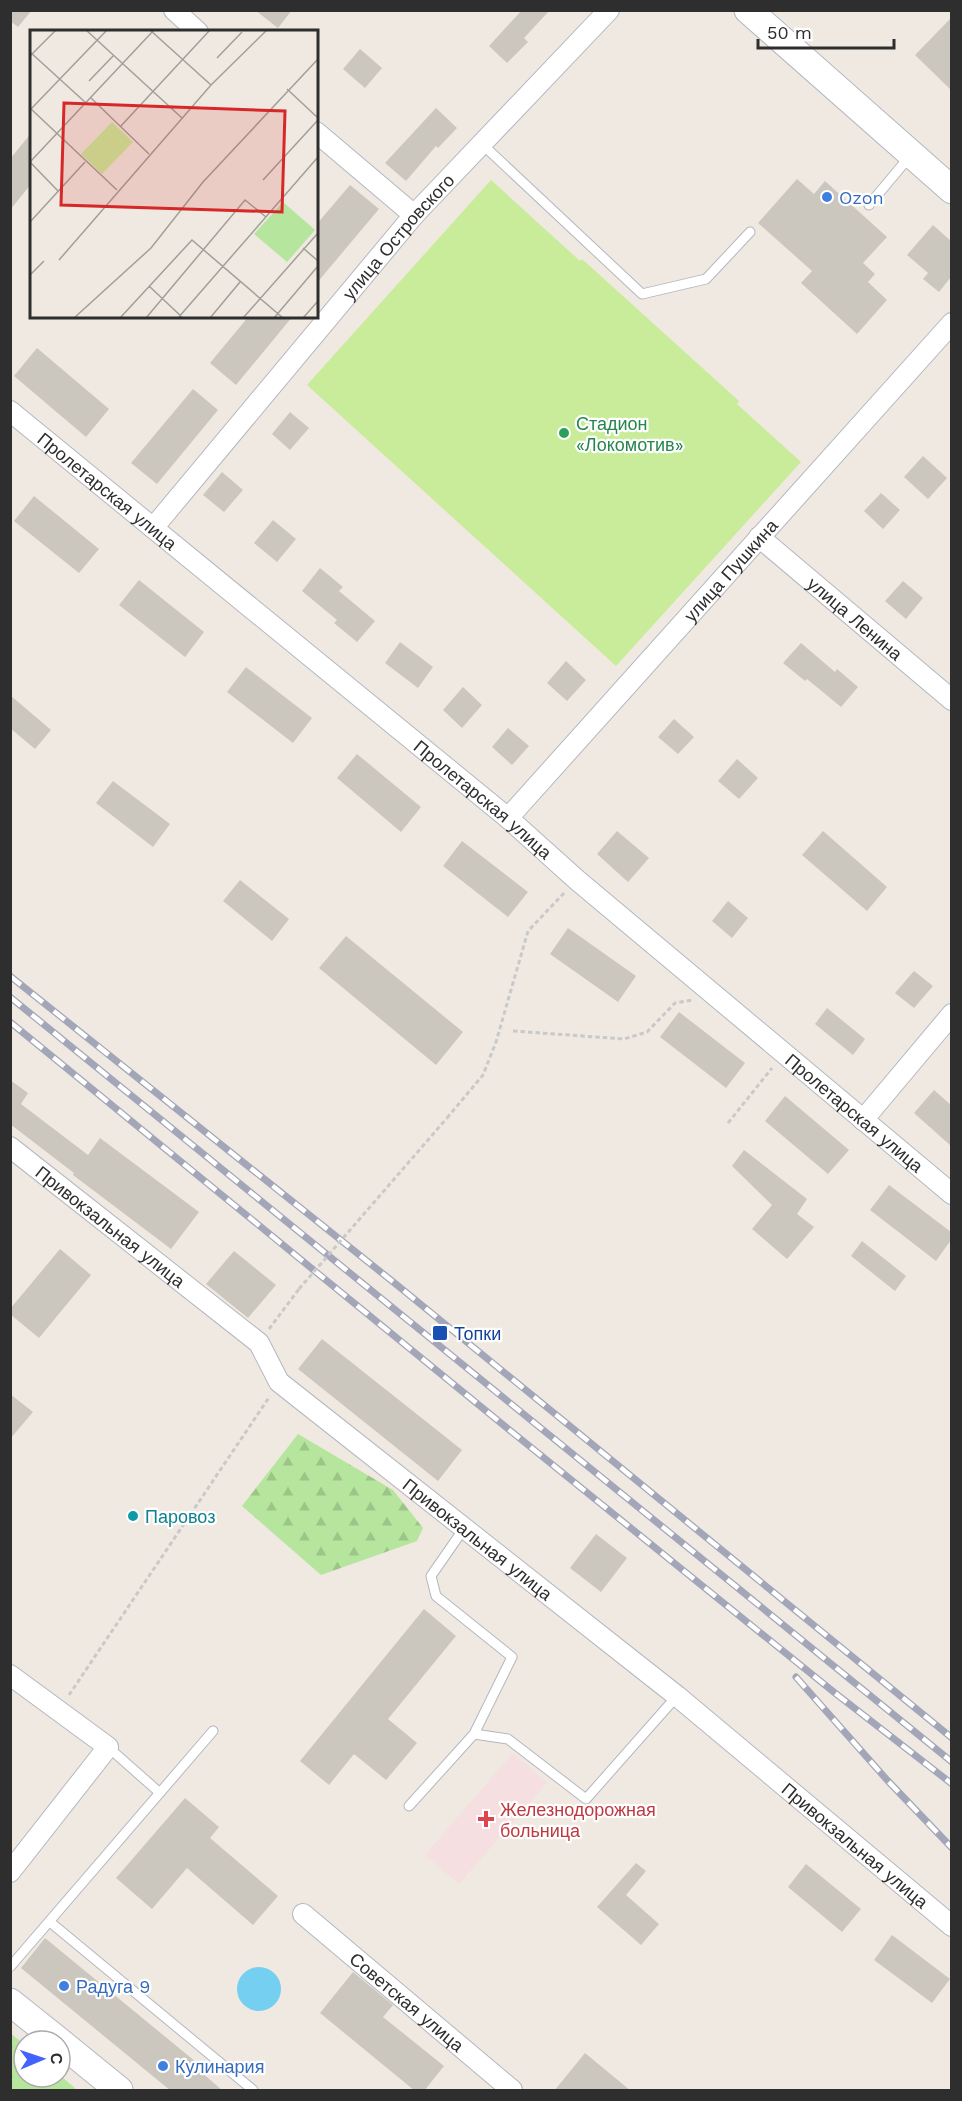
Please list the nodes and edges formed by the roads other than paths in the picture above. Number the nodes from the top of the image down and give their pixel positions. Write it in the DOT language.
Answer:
graph roads {
  1 [pos="174,10"];
  2 [pos="609,10"];
  3 [pos="748,10"];
  4 [pos="196,30"];
  5 [pos="318,134"];
  6 [pos="482,144"];
  7 [pos="912,154"];
  8 [pos="951,190"];
  9 [pos="869,205"];
  10 [pos="414,215"];
  11 [pos="750,232"];
  12 [pos="951,323"];
  13 [pos="10,411"];
  14 [pos="153,528"];
  15 [pos="759,537"];
  16 [pos="951,700"];
  17 [pos="508,818"];
  18 [pos="951,1014"];
  19 [pos="863,1120"];
  20 [pos="10,1146"];
  21 [pos="951,1194"];
  22 [pos="465,1527"];
  23 [pos="10,1675"];
  24 [pos="677,1696"];
  25 [pos="213,1731"];
  26 [pos="474,1734"];
  27 [pos="108,1747"];
  28 [pos="160,1793"];
  29 [pos="409,1806"];
  30 [pos="10,1872"];
  31 [pos="303,1914"];
  32 [pos="50,1922"];
  33 [pos="951,1926"];
  34 [pos="10,1967"];
  35 [pos="10,2001"];
  36 [pos="43,2029"];
  37 [pos="72,2053"];
  38 [pos="506,2089"];
  39 [pos="119,2091"];
  40 [pos="253,2091"];
  1 -- 4 [label="street"];
  2 -- 6 [label="street, улица Островского"];
  3 -- 7 [label="street"];
  5 -- 10 [label="street"];
  6 -- 10 [label="street, улица Островского"];
  6 -- 11 [label="lane"];
  7 -- 8 [label="street"];
  7 -- 9 [label="lane"];
  10 -- 14 [label="street, улица Островского"];
  12 -- 15 [label="street, улица Пушкина"];
  13 -- 14 [label="street, Пролетарская улица"];
  14 -- 17 [label="street, Пролетарская улица"];
  15 -- 16 [label="street, улица Ленина"];
  15 -- 17 [label="street, улица Пушкина"];
  17 -- 19 [label="street, Пролетарская улица"];
  18 -- 19 [label="street"];
  19 -- 21 [label="street, Пролетарская улица"];
  20 -- 22 [label="street, Привокзальная улица"];
  22 -- 24 [label="street, Привокзальная улица"];
  22 -- 26 [label="lane"];
  23 -- 27 [label="street"];
  24 -- 26 [label="lane"];
  24 -- 33 [label="street, Привокзальная улица"];
  25 -- 28 [label="lane"];
  26 -- 29 [label="lane"];
  27 -- 28 [label="lane"];
  27 -- 30 [label="street"];
  28 -- 32 [label="lane"];
  31 -- 38 [label="street, Советская улица"];
  32 -- 34 [label="lane"];
  32 -- 40 [label="lane"];
  35 -- 36 [label="street"];
  37 -- 39 [label="street"];
}
